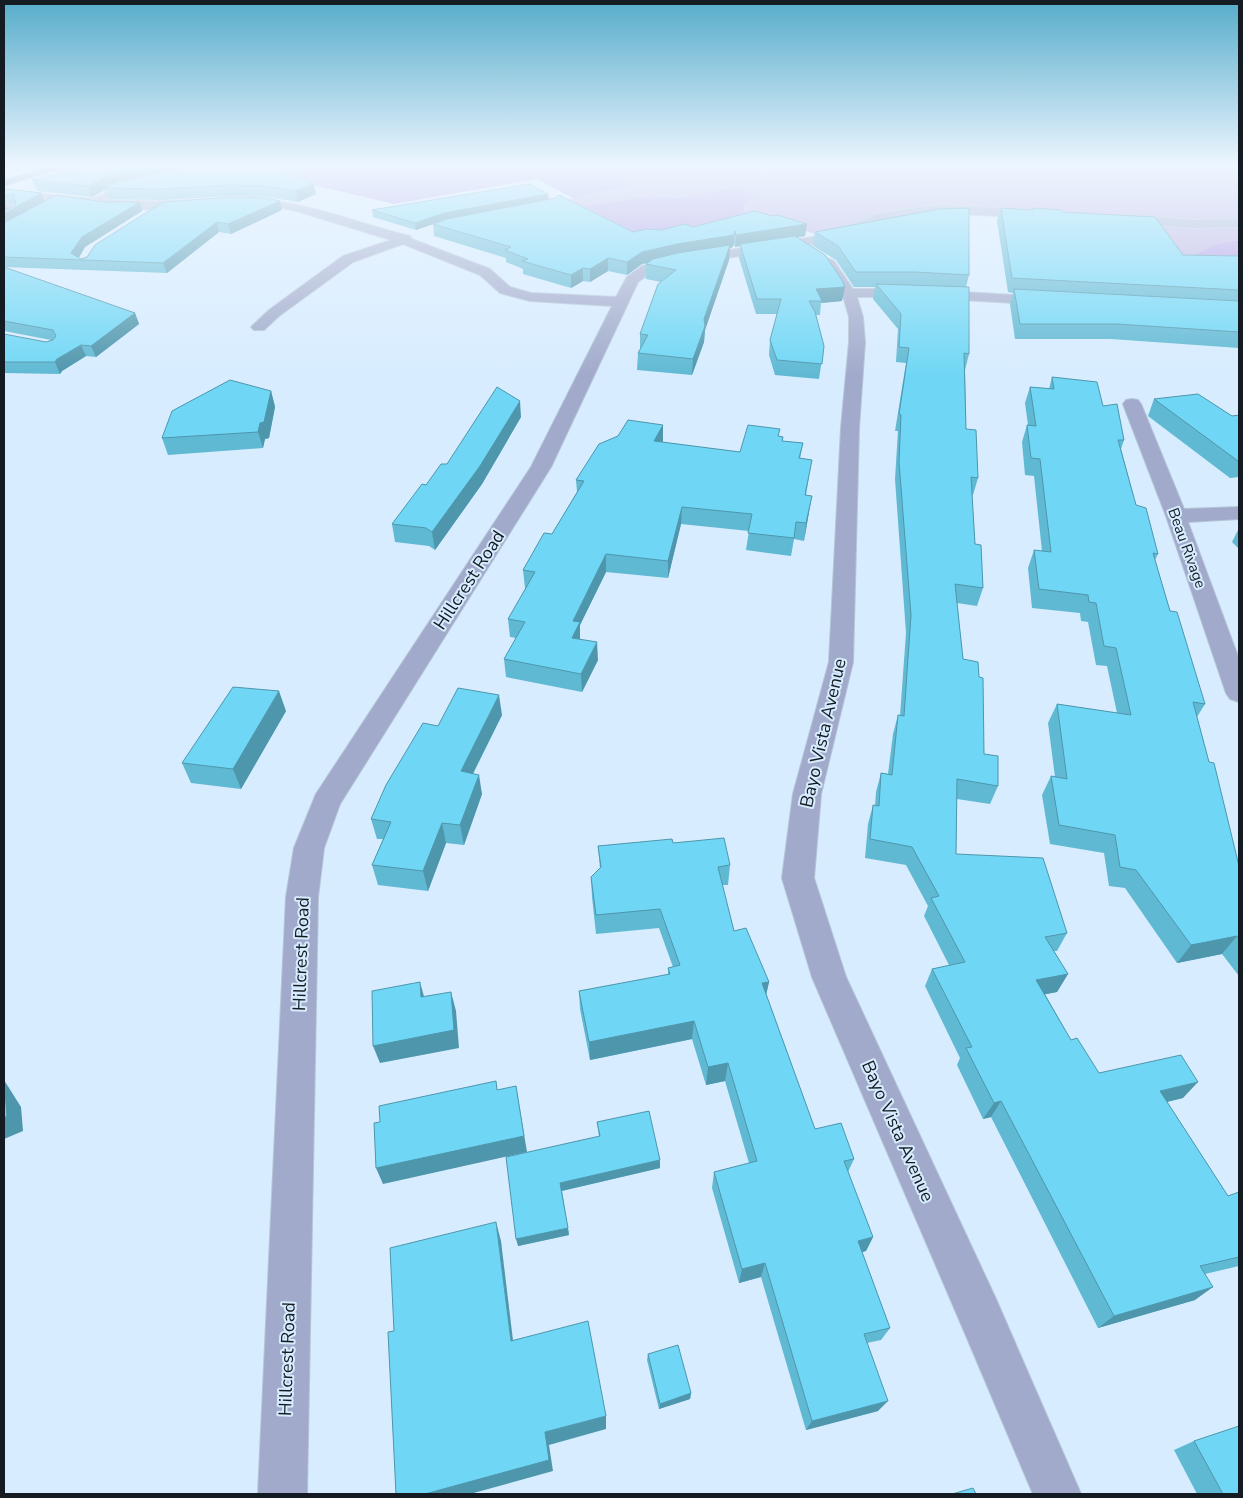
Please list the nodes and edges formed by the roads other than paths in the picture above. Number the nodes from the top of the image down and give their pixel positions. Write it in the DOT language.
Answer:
graph roads {
  1 [pos="390,236"];
  2 [pos="415,236"];
  3 [pos="833,236"];
  4 [pos="404,240"];
  5 [pos="798,244"];
  6 [pos="849,293"];
  7 [pos="1061,301"];
  8 [pos="620,302"];
  9 [pos="259,327"];
  10 [pos="1132,404"];
  11 [pos="1239,513"];
  12 [pos="1176,516"];
  13 [pos="1239,693"];
  14 [pos="283,1494"];
  15 [pos="1057,1494"];
  1 -- 4 [label="street"];
  2 -- 4 [label="street"];
  3 -- 5 [label="street, Hillcrest Road"];
  4 -- 8 [label="street"];
  4 -- 9 [label="street"];
  5 -- 6 [label="street, Bayo Vista Avenue"];
  5 -- 8 [label="street, Hillcrest Road"];
  6 -- 7 [label="street"];
  6 -- 15 [label="street, Bayo Vista Avenue"];
  8 -- 14 [label="street, Hillcrest Road"];
  10 -- 12 [label="street, Beau Rivage"];
  11 -- 12 [label="street"];
  12 -- 13 [label="street, Beau Rivage"];
}
